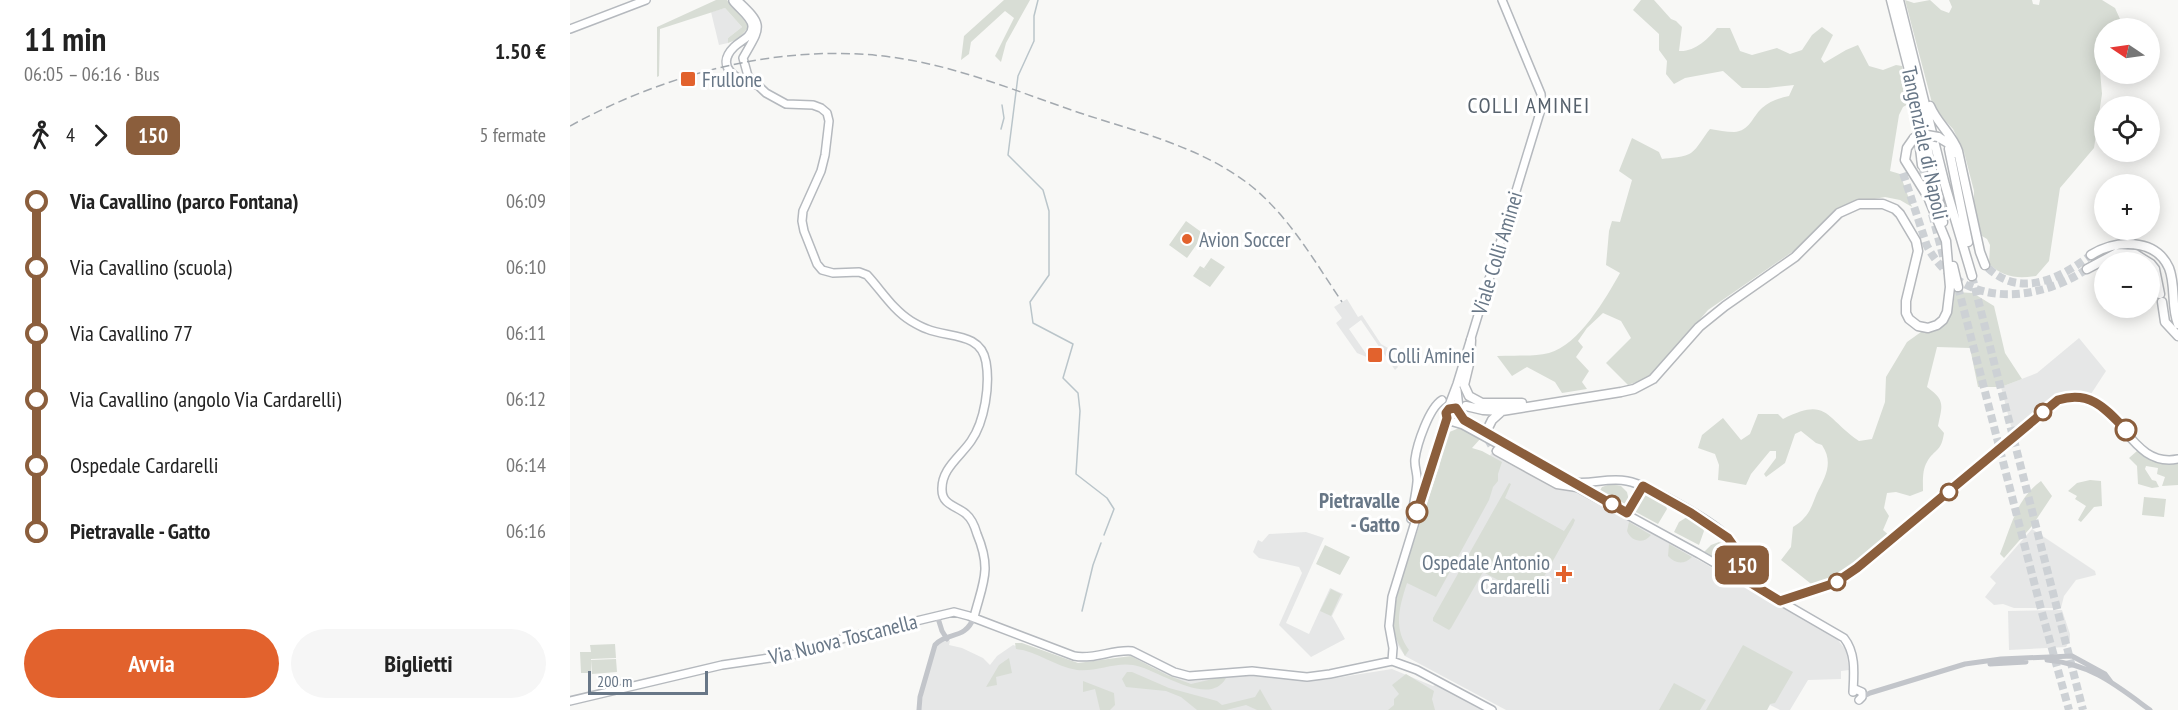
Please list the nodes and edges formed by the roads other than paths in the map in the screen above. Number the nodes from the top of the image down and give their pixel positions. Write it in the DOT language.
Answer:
graph roads {
  1 [pos="646,0"];
  2 [pos="734,0"];
  3 [pos="1502,0"];
  4 [pos="1891,0"];
  5 [pos="1899,0"];
  6 [pos="570,29"];
  7 [pos="733,48"];
  8 [pos="743,58"];
  9 [pos="1915,75"];
  10 [pos="757,86"];
  11 [pos="1924,112"];
  12 [pos="1938,137"];
  13 [pos="1914,138"];
  14 [pos="1922,165"];
  15 [pos="1904,173"];
  16 [pos="1946,241"];
  17 [pos="2091,255"];
  18 [pos="2087,269"];
  19 [pos="1958,287"];
  20 [pos="2178,324"];
  21 [pos="2178,336"];
  22 [pos="1471,340"];
  23 [pos="1457,384"];
  24 [pos="1442,400"];
  25 [pos="1537,405"];
  26 [pos="1449,409"];
  27 [pos="1502,411"];
  28 [pos="1460,414"];
  29 [pos="1447,418"];
  30 [pos="1490,426"];
  31 [pos="1497,451"];
  32 [pos="2178,459"];
  33 [pos="1577,487"];
  34 [pos="1413,527"];
  35 [pos="1742,563"];
  36 [pos="1733,573"];
  37 [pos="1749,582"];
  38 [pos="1780,601"];
  39 [pos="937,615"];
  40 [pos="975,618"];
  41 [pos="947,639"];
  42 [pos="1392,661"];
  43 [pos="1857,694"];
  44 [pos="570,701"];
  45 [pos="919,710"];
  46 [pos="1492,710"];
  47 [pos="2150,710"];
  1 -- 6 [label="main road"];
  2 -- 7 [label="main road"];
  2 -- 8 [label="main road"];
  3 -- 22 [label="main road, Viale Colli Aminei"];
  4 -- 9 [label="highway, Tangenziale di Napoli"];
  5 -- 9 [label="highway, Tangenziale di Napoli"];
  7 -- 8 [label="main road"];
  7 -- 10 [label="main road"];
  8 -- 10 [label="main road"];
  9 -- 11 [label="highway, Tangenziale di Napoli"];
  10 -- 40 [label="main road"];
  11 -- 12 [label="highway"];
  11 -- 12 [label="highway, Tangenziale di Napoli"];
  11 -- 14 [label="highway"];
  11 -- 16 [label="highway, Tangenziale di Napoli"];
  12 -- 13 [label="highway, bridge"];
  13 -- 15 [label="highway"];
  13 -- 16 [label="highway"];
  16 -- 19 [label="highway, Tangenziale di Napoli"];
  16 -- 25 [label="highway"];
  17 -- 20 [label="highway"];
  18 -- 21 [label="highway"];
  22 -- 23 [label="main road, Viale Colli Aminei"];
  22 -- 25 [label="highway"];
  23 -- 26 [label="main road, Viale Colli Aminei"];
  23 -- 28 [label="main road"];
  24 -- 34 [label="main road"];
  25 -- 27 [label="highway"];
  26 -- 28 [label="main road"];
  26 -- 29 [label="main road, Viale Colli Aminei"];
  27 -- 28 [label="highway"];
  27 -- 30 [label="highway"];
  28 -- 29 [label="main road"];
  28 -- 33 [label="main road"];
  28 -- 35 [label="main road"];
  29 -- 34 [label="main road, Viale Colli Aminei"];
  31 -- 33 [label="highway"];
  32 -- 38 [label="main road"];
  33 -- 36 [label="main road"];
  34 -- 42 [label="main road"];
  35 -- 36 [label="main road"];
  35 -- 37 [label="main road"];
  36 -- 37 [label="main road"];
  37 -- 38 [label="main road"];
  38 -- 43 [label="main road"];
  39 -- 40 [label="main road, Via Nuova Toscanella"];
  39 -- 41 [label="street"];
  39 -- 44 [label="main road, Via Nuova Toscanella"];
  40 -- 41 [label="street"];
  40 -- 42 [label="main road, Via Nuova Toscanella"];
  41 -- 45 [label="street"];
  42 -- 46 [label="main road"];
  43 -- 47 [label="street"];
}
